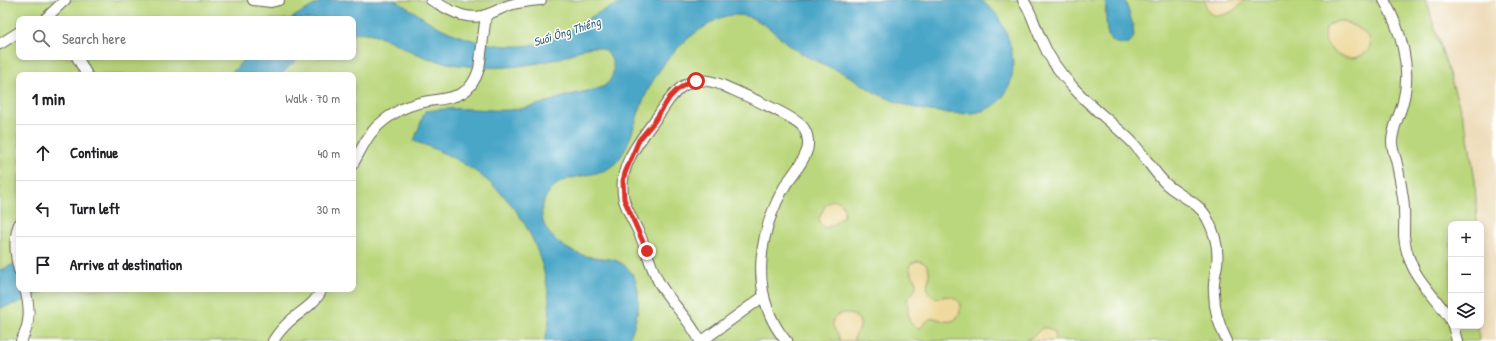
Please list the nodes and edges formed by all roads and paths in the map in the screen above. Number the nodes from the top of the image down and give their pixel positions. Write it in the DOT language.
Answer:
graph roads {
  1 [pos="65,0"];
  2 [pos="253,0"];
  3 [pos="279,0"];
  4 [pos="431,0"];
  5 [pos="541,0"];
  6 [pos="1023,0"];
  7 [pos="1384,0"];
  8 [pos="57,14"];
  9 [pos="486,15"];
  10 [pos="16,34"];
  11 [pos="0,44"];
  12 [pos="79,60"];
  13 [pos="86,72"];
  14 [pos="356,159"];
  15 [pos="16,236"];
  16 [pos="16,252"];
  17 [pos="321,292"];
  18 [pos="26,293"];
  19 [pos="764,296"];
  20 [pos="1448,316"];
  21 [pos="1454,329"];
  22 [pos="21,341"];
  23 [pos="273,341"];
  24 [pos="701,341"];
  25 [pos="786,341"];
  26 [pos="1227,341"];
  27 [pos="1457,341"];
  1 -- 8 [label="lane"];
  2 -- 3 [label="lane"];
  4 -- 9 [label="lane"];
  5 -- 9 [label="lane"];
  6 -- 26 [label="lane"];
  7 -- 20 [label="lane"];
  9 -- 14 [label="lane"];
  10 -- 11 [label="lane"];
  12 -- 13 [label="lane"];
  15 -- 16 [label="lane"];
  17 -- 23 [label="lane"];
  18 -- 22 [label="lane"];
  19 -- 24 [label="lane"];
  19 -- 24 [label="lane"];
  19 -- 25 [label="lane"];
  21 -- 27 [label="lane"];
}
